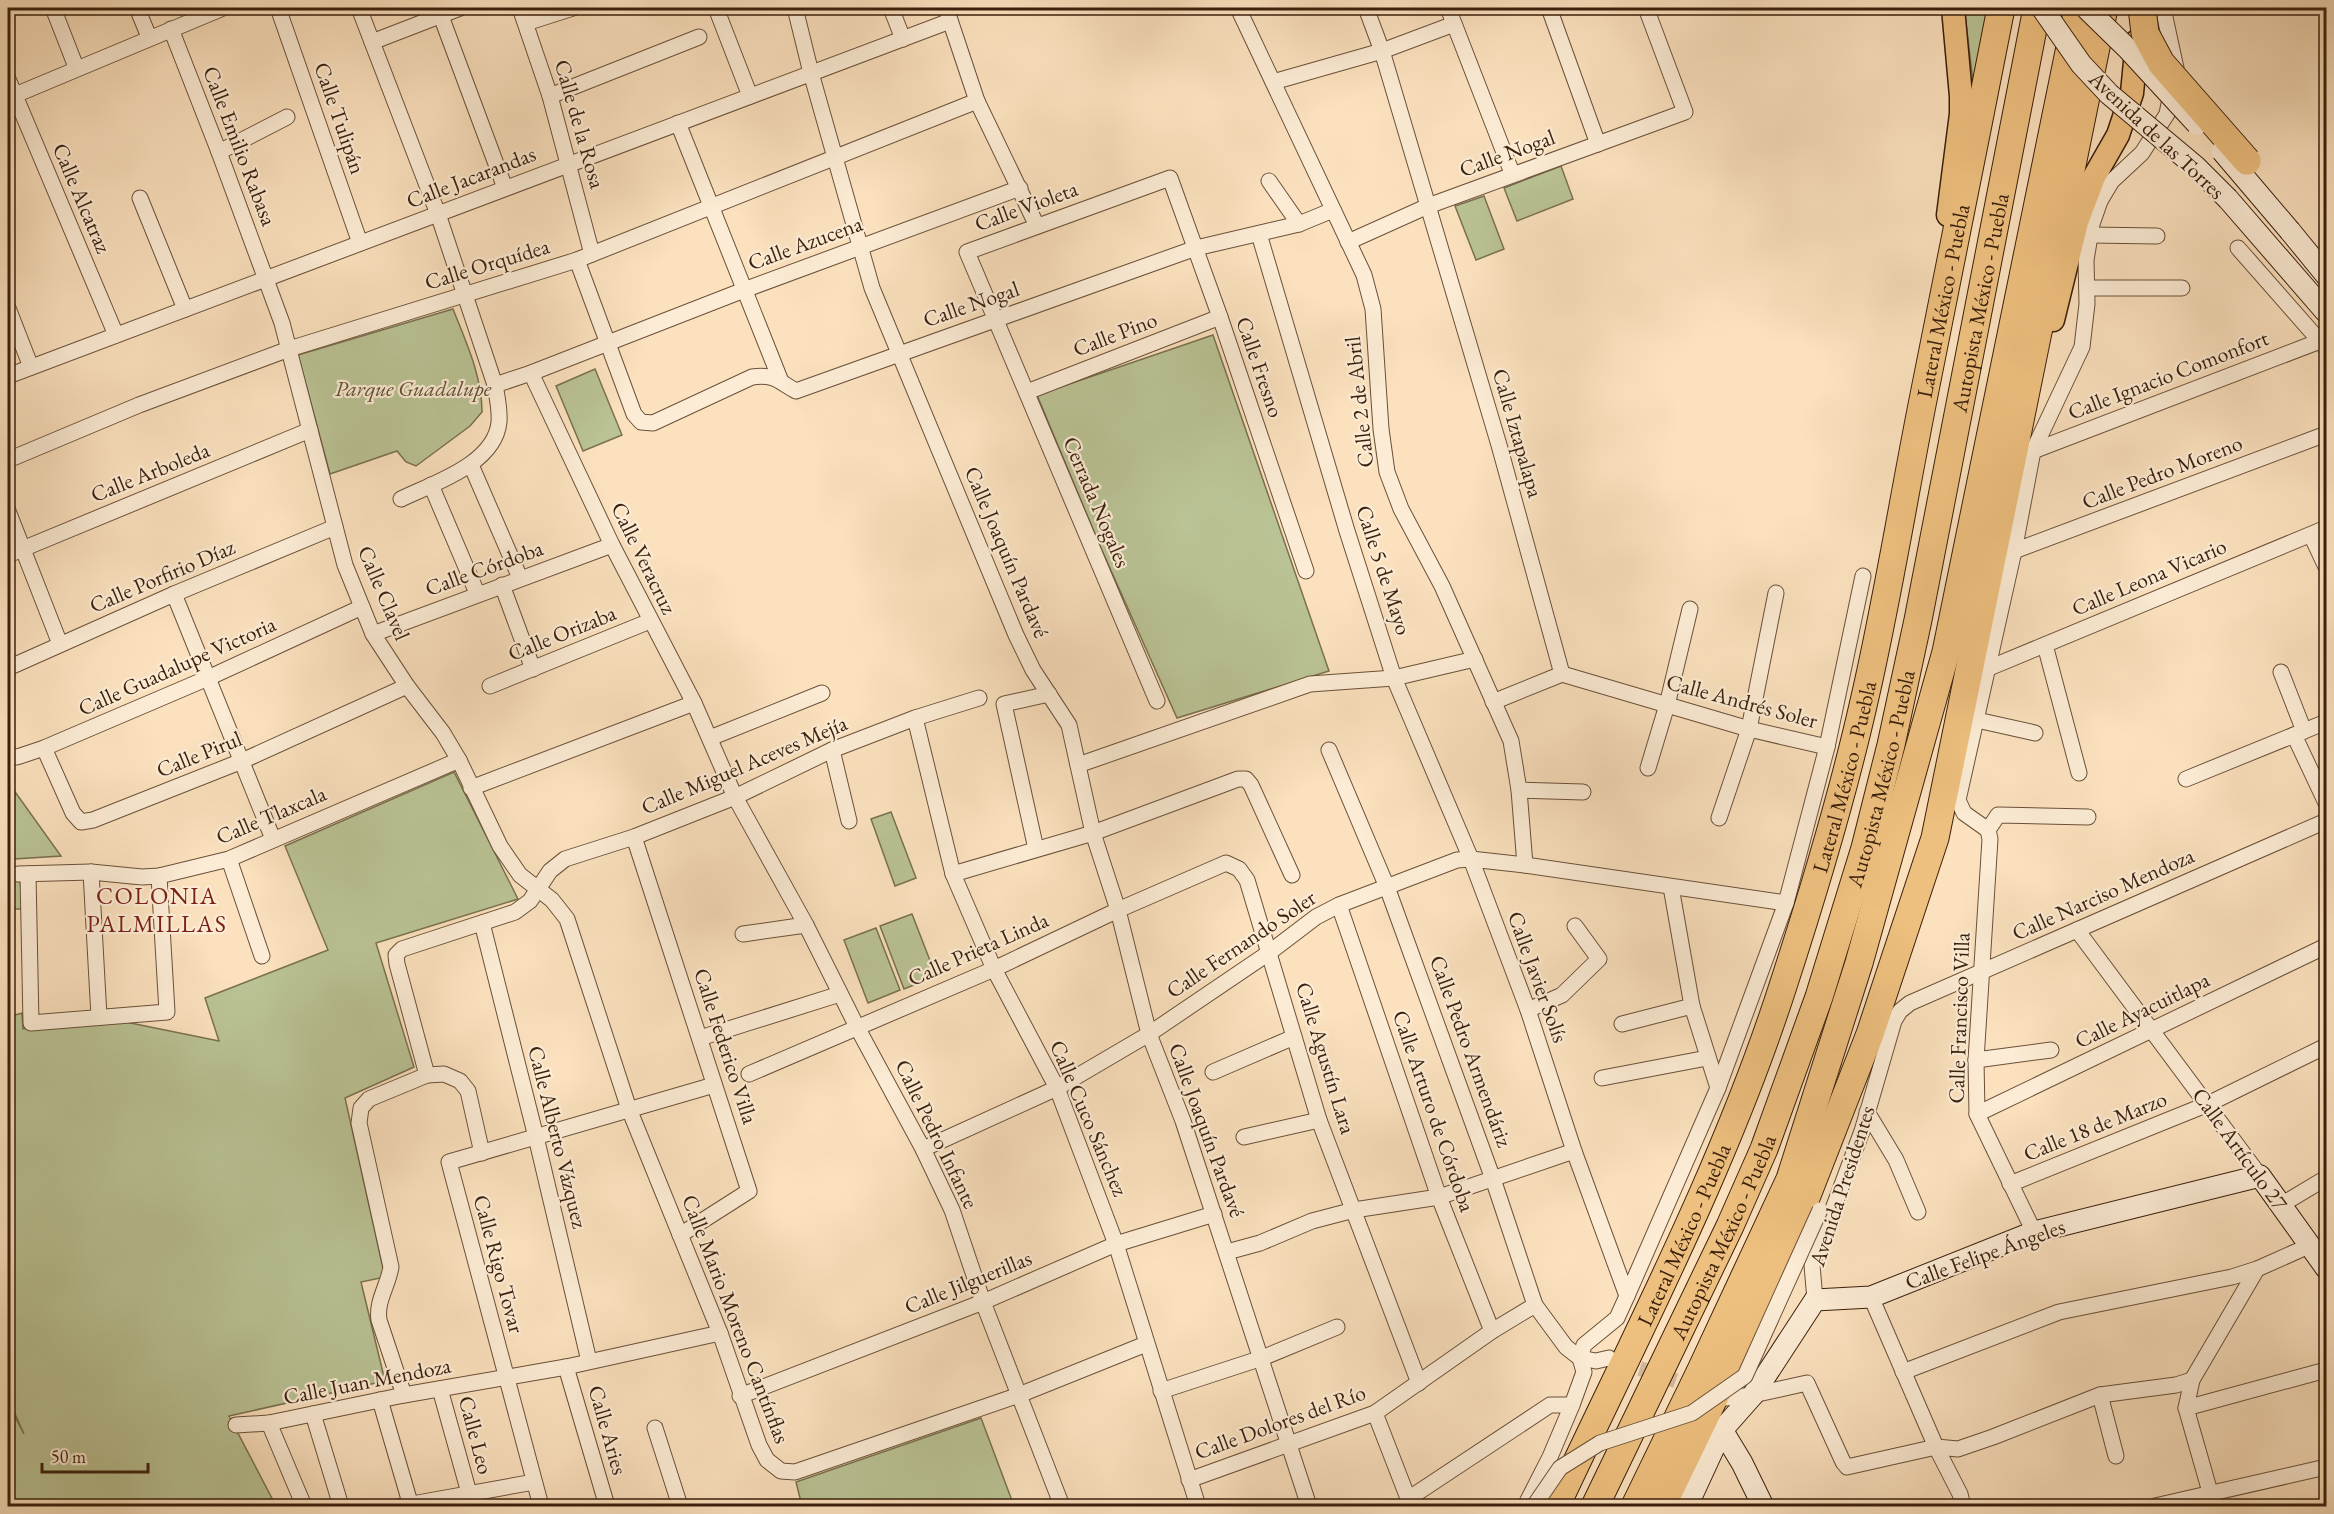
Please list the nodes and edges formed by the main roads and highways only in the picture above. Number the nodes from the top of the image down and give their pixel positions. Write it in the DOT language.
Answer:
graph roads {
  1 [pos="1953,8"];
  2 [pos="2001,8"];
  3 [pos="2037,8"];
  4 [pos="2042,8"];
  5 [pos="2078,8"];
  6 [pos="2086,8"];
  7 [pos="2104,8"];
  8 [pos="2129,8"];
  9 [pos="2142,8"];
  10 [pos="2290,231"];
  11 [pos="1951,255"];
  12 [pos="2326,275"];
  13 [pos="2326,312"];
  14 [pos="2025,400"];
  15 [pos="2260,1176"];
  16 [pos="2326,1268"];
  17 [pos="1815,1300"];
  18 [pos="1722,1430"];
  19 [pos="1556,1506"];
  20 [pos="1595,1506"];
  21 [pos="1635,1506"];
  22 [pos="1662,1506"];
  23 [pos="1687,1506"];
  24 [pos="1763,1506"];
  1 -- 11 [label="main road"];
  2 -- 11 [label="highway, Lateral México - Puebla"];
  3 -- 20 [label="highway, Autopista México - Puebla"];
  4 -- 13 [label="main road, Avenida de las Torres, bridge"];
  5 -- 21 [label="highway, Autopista México - Puebla"];
  6 -- 10 [label="main road, Avenida de las Torres, bridge"];
  7 -- 14 [label="highway"];
  8 -- 14 [label="main road, bridge"];
  9 -- 10 [label="highway, bridge"];
  10 -- 12 [label="main road, Avenida de las Torres"];
  11 -- 19 [label="highway, Lateral México - Puebla"];
  14 -- 22 [label="highway"];
  15 -- 16 [label="main road, Calle Artículo 27"];
  15 -- 17 [label="main road, Calle Felipe Ángeles"];
  17 -- 18 [label="main road, Avenida Presidentes"];
  18 -- 23 [label="main road, Avenida Presidentes"];
  18 -- 24 [label="main road"];
}
